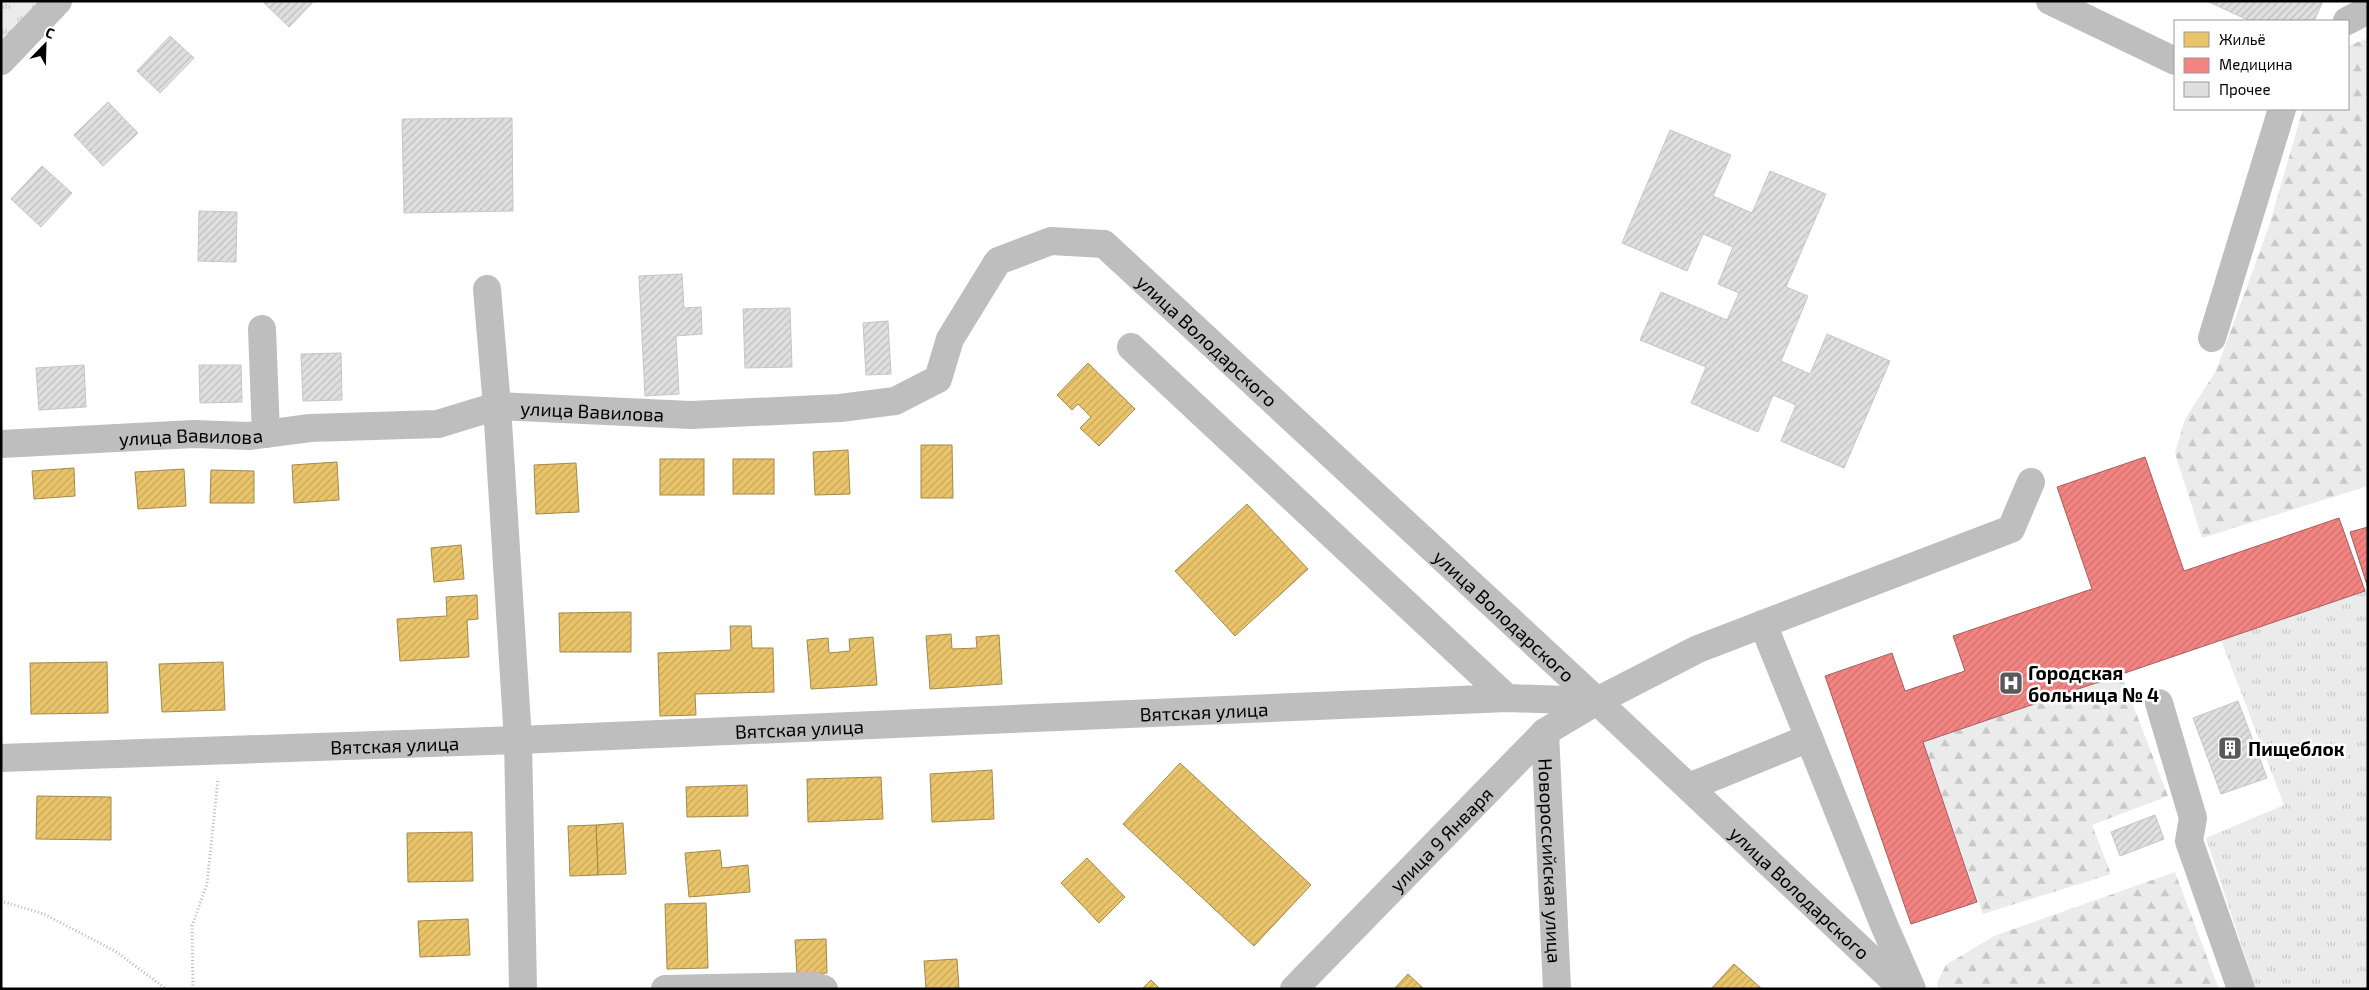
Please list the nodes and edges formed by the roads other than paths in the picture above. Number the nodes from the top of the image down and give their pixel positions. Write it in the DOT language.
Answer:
graph roads {
  1 [pos="58,1"];
  2 [pos="2050,1"];
  3 [pos="2368,10"];
  4 [pos="2349,20"];
  5 [pos="1,61"];
  6 [pos="2174,61"];
  7 [pos="2280,110"];
  8 [pos="1104,244"];
  9 [pos="487,289"];
  10 [pos="262,329"];
  11 [pos="2212,338"];
  12 [pos="1131,347"];
  13 [pos="497,406"];
  14 [pos="266,434"];
  15 [pos="1,444"];
  16 [pos="2031,482"];
  17 [pos="1763,624"];
  18 [pos="1506,698"];
  19 [pos="1597,701"];
  20 [pos="2160,703"];
  21 [pos="1545,732"];
  22 [pos="1809,738"];
  23 [pos="518,740"];
  24 [pos="1,758"];
  25 [pos="1689,787"];
  26 [pos="522,989"];
  27 [pos="665,989"];
  28 [pos="824,989"];
  29 [pos="1294,989"];
  30 [pos="1557,989"];
  31 [pos="1903,989"];
  32 [pos="1912,989"];
  33 [pos="2241,989"];
  1 -- 5 [label="street"];
  2 -- 6 [label="street"];
  3 -- 4 [label="street"];
  7 -- 11 [label="street"];
  8 -- 13 [label="street, улица Вавилова"];
  8 -- 19 [label="street, улица Володарского"];
  9 -- 13 [label="street"];
  10 -- 14 [label="street"];
  12 -- 18 [label="street"];
  13 -- 14 [label="street, улица Вавилова"];
  13 -- 23 [label="street"];
  14 -- 15 [label="street, улица Вавилова"];
  16 -- 17 [label="street, улица 9 Января"];
  17 -- 19 [label="street, улица 9 Января"];
  17 -- 22 [label="street"];
  18 -- 19 [label="street, Вятская улица"];
  18 -- 23 [label="street, Вятская улица"];
  19 -- 21 [label="street, улица 9 Января"];
  19 -- 25 [label="street, улица Володарского"];
  20 -- 33 [label="street"];
  21 -- 29 [label="street, улица 9 Января"];
  21 -- 30 [label="street, Новороссийская улица"];
  22 -- 25 [label="street"];
  22 -- 32 [label="street"];
  23 -- 24 [label="street, Вятская улица"];
  23 -- 26 [label="street"];
  25 -- 31 [label="street, улица Володарского"];
  27 -- 28 [label="street"];
}
